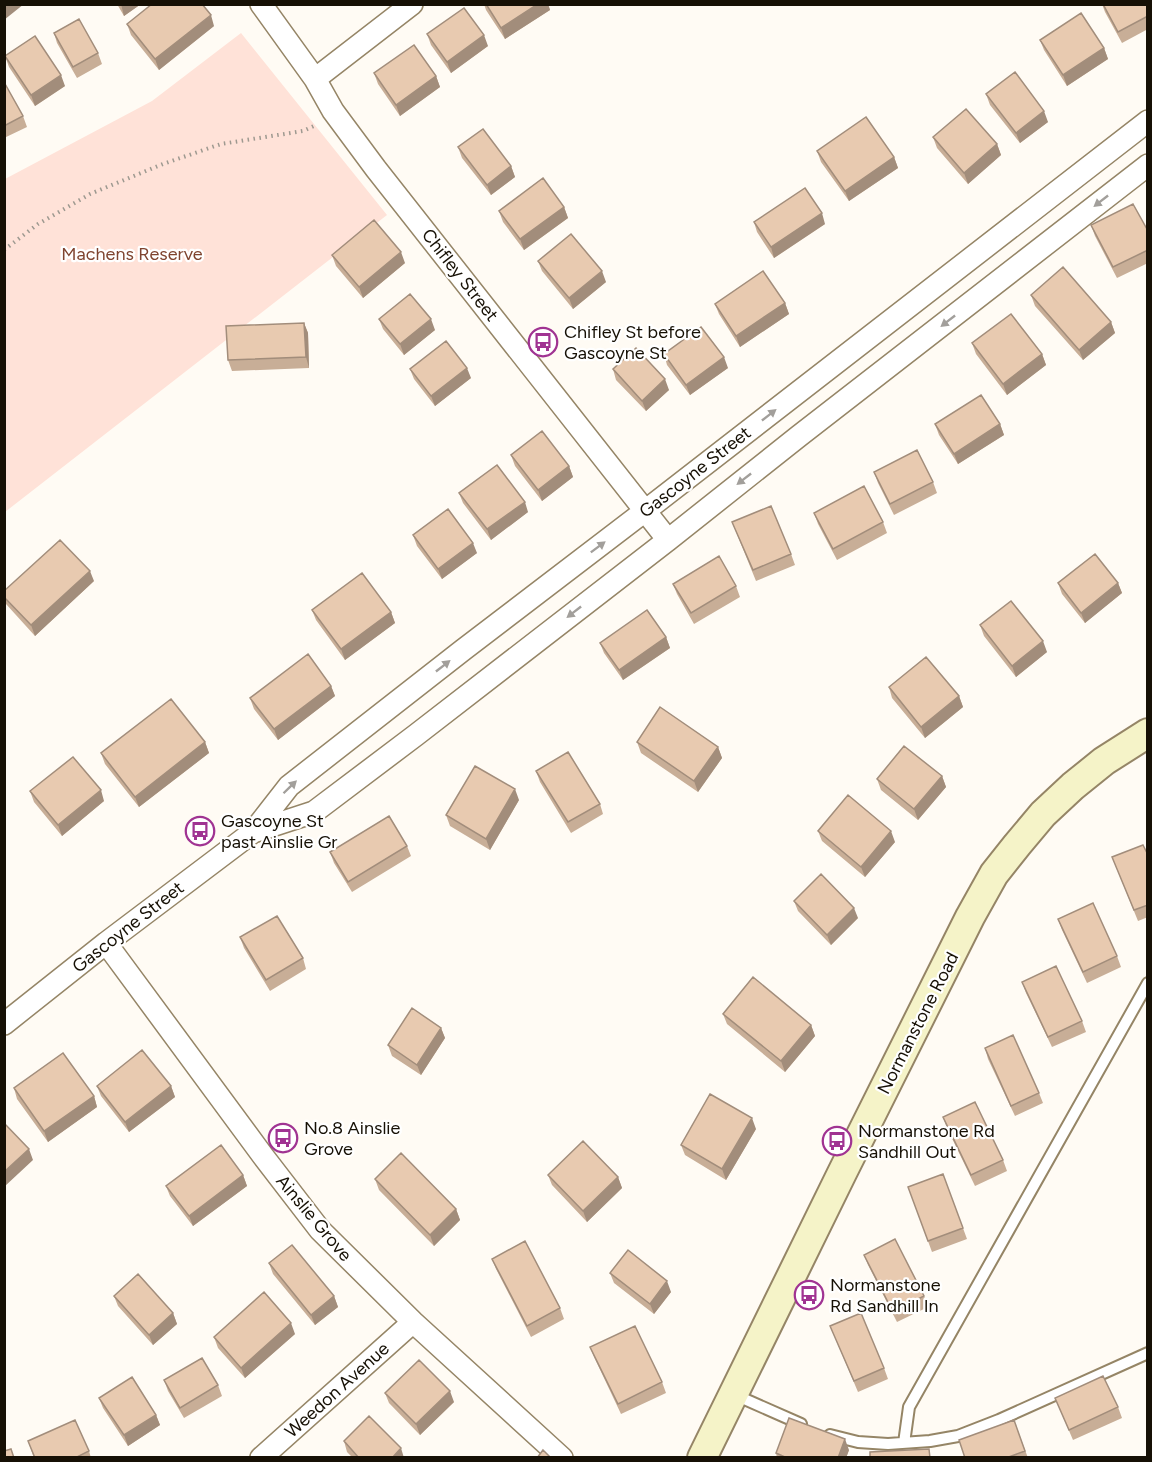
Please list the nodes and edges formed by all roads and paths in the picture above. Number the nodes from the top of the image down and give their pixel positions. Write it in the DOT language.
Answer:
graph roads {
  1 [pos="261,4"];
  2 [pos="412,4"];
  3 [pos="315,79"];
  4 [pos="333,111"];
  5 [pos="1148,121"];
  6 [pos="1148,165"];
  7 [pos="4,250"];
  8 [pos="645,511"];
  9 [pos="668,540"];
  10 [pos="1148,733"];
  11 [pos="253,832"];
  12 [pos="106,943"];
  13 [pos="1148,983"];
  14 [pos="4,1024"];
  15 [pos="413,1322"];
  16 [pos="1148,1353"];
  17 [pos="733,1394"];
  18 [pos="904,1443"];
  19 [pos="261,1458"];
  20 [pos="561,1458"];
  21 [pos="702,1458"];
  1 -- 3 [label="street, Chifley Street"];
  2 -- 3 [label="street"];
  3 -- 4 [label="street, Chifley Street"];
  4 -- 7 [label="path"];
  4 -- 8 [label="street, Chifley Street"];
  8 -- 5 [label="street, Gascoyne Street, one-way"];
  6 -- 9 [label="street, Gascoyne Street, one-way"];
  8 -- 9 [label="street, Chifley Street"];
  11 -- 8 [label="street, Gascoyne Street, one-way"];
  9 -- 11 [label="street, Gascoyne Street, one-way"];
  10 -- 17 [label="street, Normanstone Road"];
  11 -- 12 [label="street, Gascoyne Street"];
  12 -- 14 [label="street, Gascoyne Street"];
  12 -- 15 [label="street, Ainslie Grove"];
  13 -- 18 [label="lane"];
  15 -- 19 [label="street, Weedon Avenue"];
  15 -- 20 [label="street, Ainslie Grove"];
  16 -- 18 [label="lane"];
  17 -- 18 [label="lane"];
  17 -- 21 [label="street, Normanstone Road"];
}
